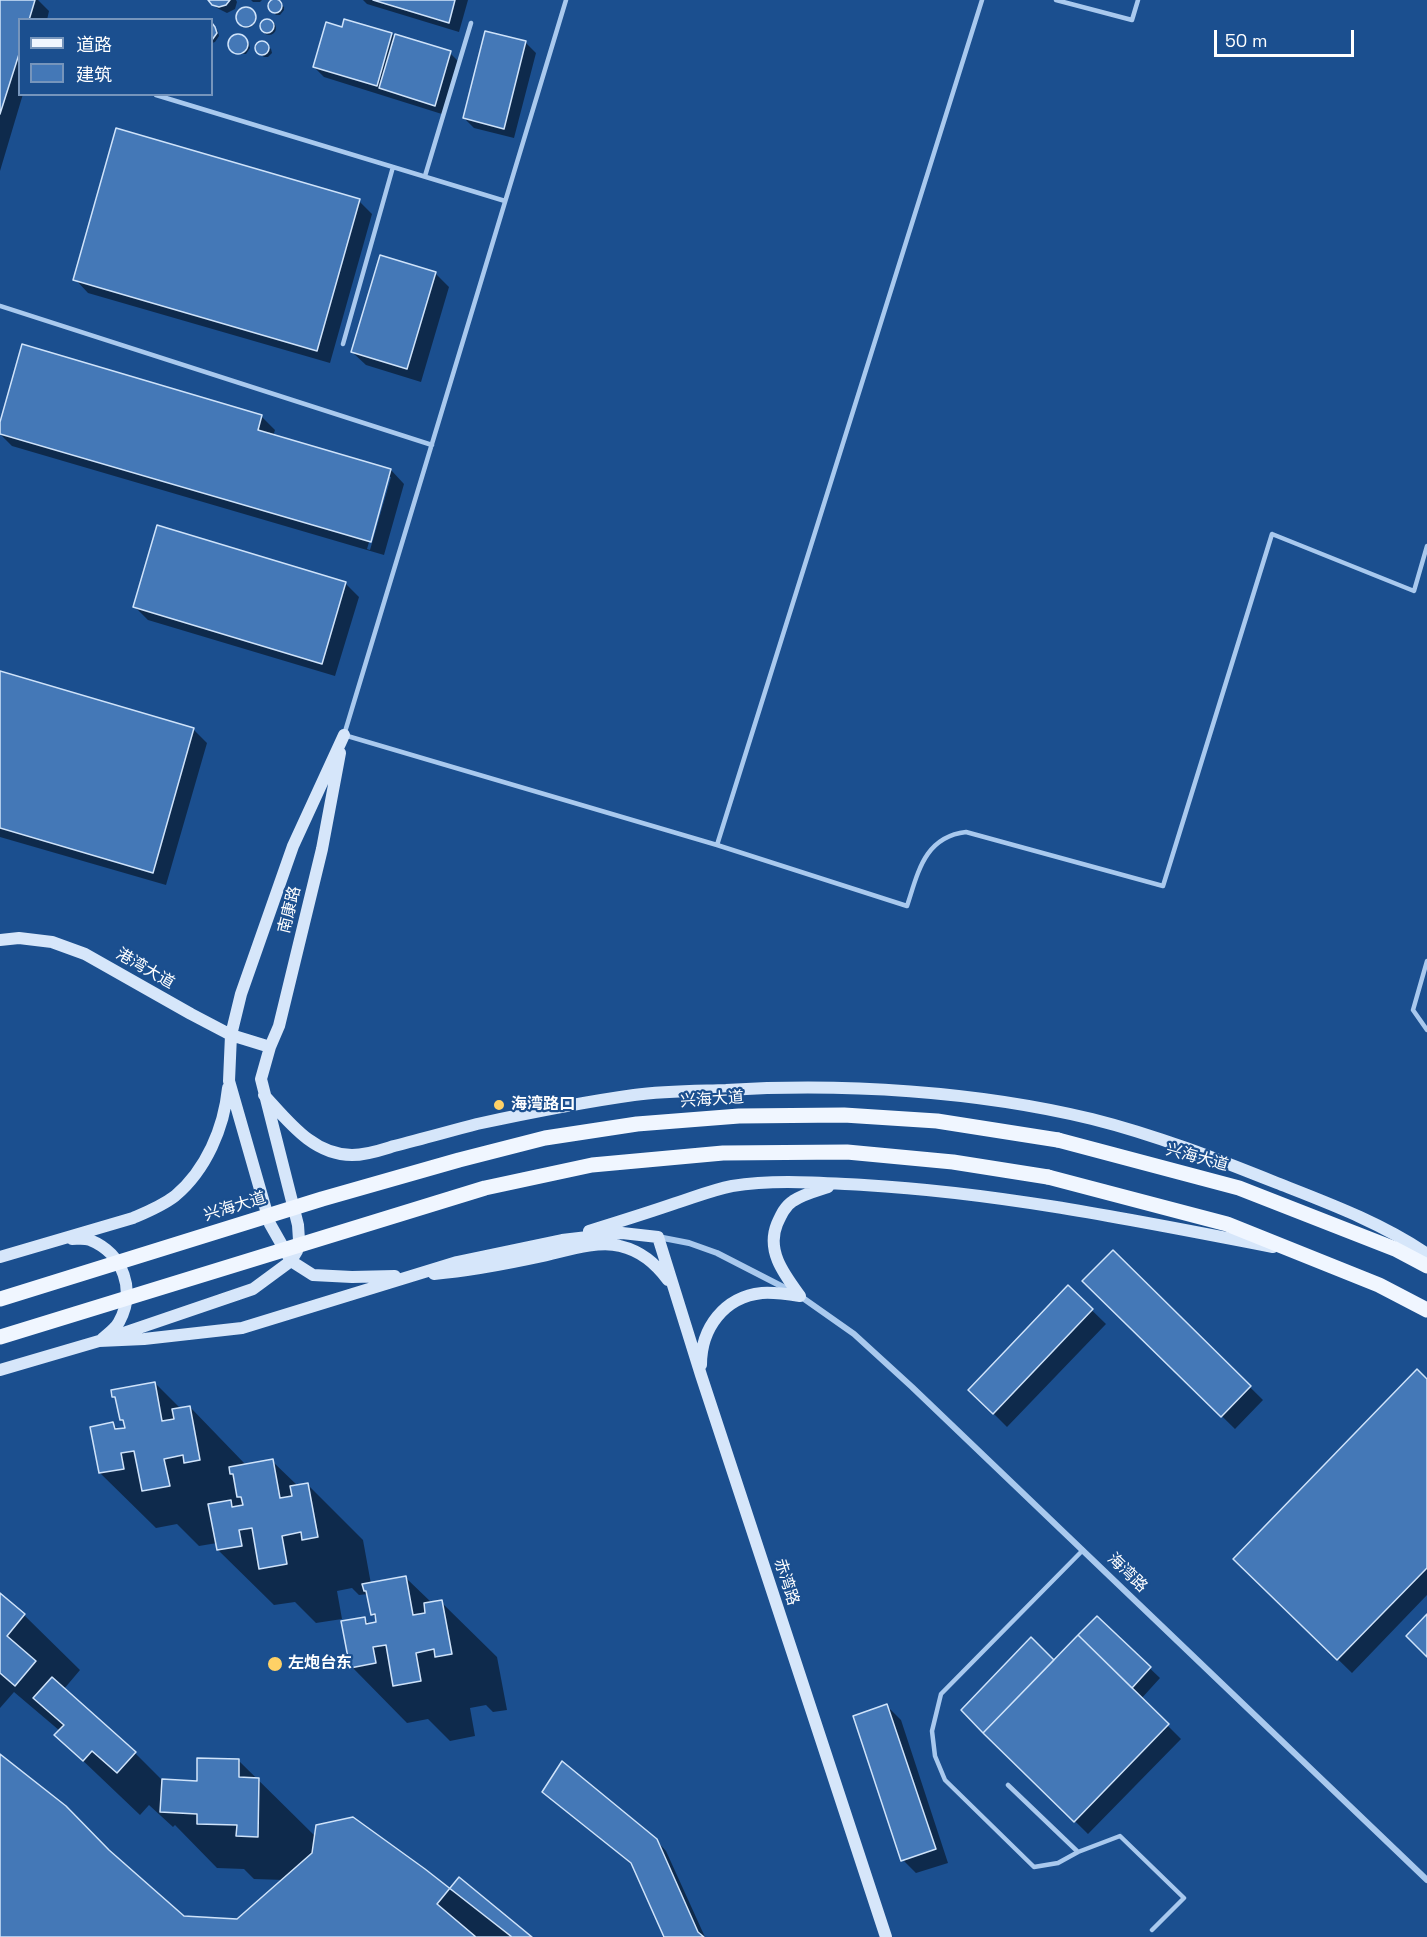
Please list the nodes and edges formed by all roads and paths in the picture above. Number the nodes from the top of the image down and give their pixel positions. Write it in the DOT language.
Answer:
graph roads {
  1 [pos="566,0"];
  2 [pos="982,0"];
  3 [pos="1056,0"];
  4 [pos="1138,0"];
  5 [pos="471,23"];
  6 [pos="159,96"];
  7 [pos="393,167"];
  8 [pos="425,177"];
  9 [pos="505,201"];
  10 [pos="0,306"];
  11 [pos="344,344"];
  12 [pos="432,445"];
  13 [pos="1427,546"];
  14 [pos="344,735"];
  15 [pos="717,845"];
  16 [pos="0,940"];
  17 [pos="1427,961"];
  18 [pos="1427,1030"];
  19 [pos="231,1035"];
  20 [pos="270,1047"];
  21 [pos="229,1081"];
  22 [pos="264,1095"];
  23 [pos="836,1184"];
  24 [pos="658,1237"];
  25 [pos="63,1238"];
  26 [pos="562,1240"];
  27 [pos="1306,1254"];
  28 [pos="1427,1254"];
  29 [pos="0,1257"];
  30 [pos="291,1261"];
  31 [pos="1427,1266"];
  32 [pos="411,1275"];
  33 [pos="673,1288"];
  34 [pos="800,1296"];
  35 [pos="0,1299"];
  36 [pos="1427,1310"];
  37 [pos="0,1337"];
  38 [pos="99,1341"];
  39 [pos="0,1370"];
  40 [pos="700,1375"];
  41 [pos="1083,1550"];
  42 [pos="1008,1785"];
  43 [pos="1078,1852"];
  44 [pos="1427,1880"];
  45 [pos="1152,1930"];
  46 [pos="886,1937"];
  1 -- 9 [label="lane"];
  2 -- 15 [label="lane"];
  3 -- 4 [label="lane"];
  5 -- 8 [label="lane"];
  6 -- 7 [label="lane"];
  7 -- 8 [label="lane"];
  7 -- 11 [label="lane"];
  8 -- 9 [label="lane"];
  9 -- 12 [label="lane"];
  10 -- 12 [label="lane"];
  12 -- 14 [label="lane"];
  13 -- 15 [label="lane"];
  14 -- 15 [label="lane"];
  14 -- 19 [label="street, 南康路"];
  14 -- 20 [label="street, 南康路"];
  16 -- 19 [label="street, 港湾大道"];
  17 -- 18 [label="lane"];
  19 -- 20 [label="street, 港湾大道"];
  19 -- 21 [label="street, 南康路"];
  20 -- 22 [label="street, 南康路"];
  21 -- 25 [label="street"];
  21 -- 30 [label="street, 南康路"];
  22 -- 28 [label="street, 兴海大道"];
  22 -- 30 [label="street, 南康路"];
  23 -- 26 [label="street"];
  23 -- 27 [label="street"];
  23 -- 34 [label="street"];
  24 -- 26 [label="street"];
  24 -- 33 [label="street, 赤湾路"];
  24 -- 34 [label="street, 海湾路"];
  25 -- 29 [label="street"];
  25 -- 38 [label="street"];
  26 -- 32 [label="street"];
  27 -- 36 [label="main road"];
  27 -- 37 [label="main road, bridge"];
  30 -- 32 [label="street"];
  30 -- 38 [label="street"];
  31 -- 35 [label="main road, 兴海大道, bridge"];
  32 -- 33 [label="street"];
  32 -- 38 [label="street"];
  33 -- 40 [label="street, 赤湾路"];
  34 -- 40 [label="street"];
  34 -- 41 [label="street, 海湾路"];
  38 -- 39 [label="street"];
  40 -- 46 [label="street, 赤湾路"];
  41 -- 43 [label="lane"];
  41 -- 44 [label="street, 海湾路"];
  42 -- 43 [label="lane"];
  43 -- 45 [label="lane"];
}
